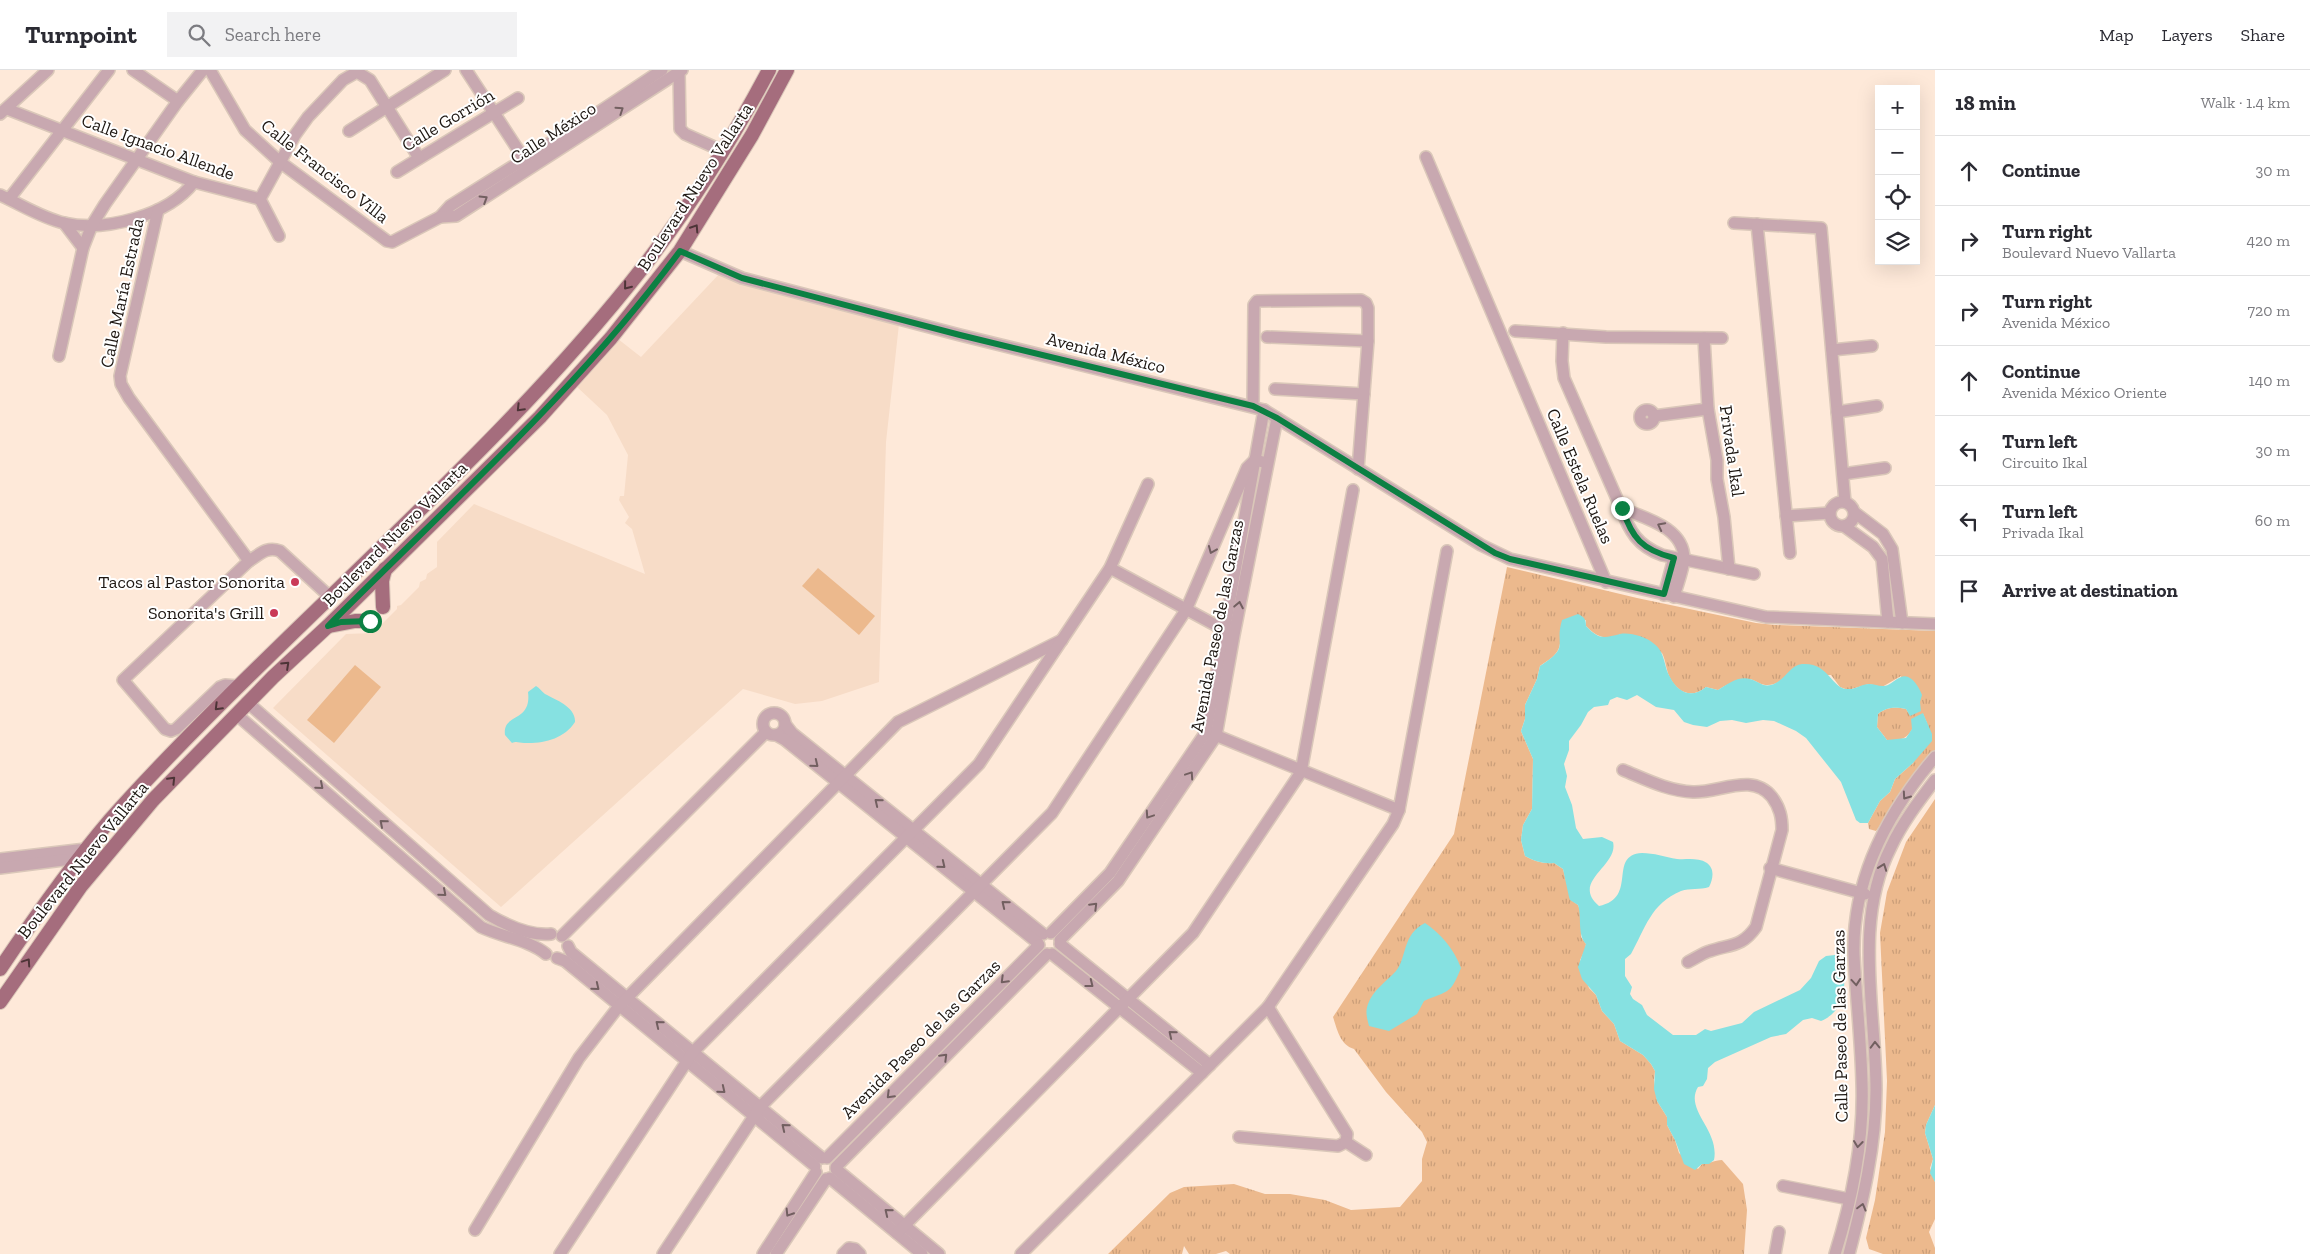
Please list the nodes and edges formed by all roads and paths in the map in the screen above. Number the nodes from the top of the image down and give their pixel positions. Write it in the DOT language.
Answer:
graph roads {
  1 [pos="48,70"];
  2 [pos="109,70"];
  3 [pos="133,70"];
  4 [pos="203,70"];
  5 [pos="210,70"];
  6 [pos="445,70"];
  7 [pos="466,70"];
  8 [pos="662,70"];
  9 [pos="769,70"];
  10 [pos="787,70"];
  11 [pos="680,71"];
  12 [pos="518,98"];
  13 [pos="178,101"];
  14 [pos="387,105"];
  15 [pos="4,111"];
  16 [pos="494,112"];
  17 [pos="61,130"];
  18 [pos="349,131"];
  19 [pos="724,151"];
  20 [pos="1426,157"];
  21 [pos="419,158"];
  22 [pos="137,159"];
  23 [pos="280,162"];
  24 [pos="528,165"];
  25 [pos="397,172"];
  26 [pos="194,182"];
  27 [pos="5,197"];
  28 [pos="260,199"];
  29 [pos="158,210"];
  30 [pos="64,223"];
  31 [pos="1734,223"];
  32 [pos="1757,224"];
  33 [pos="92,225"];
  34 [pos="279,236"];
  35 [pos="392,242"];
  36 [pos="83,248"];
  37 [pos="680,251"];
  38 [pos="1515,331"];
  39 [pos="1564,333"];
  40 [pos="1267,337"];
  41 [pos="1704,338"];
  42 [pos="1722,338"];
  43 [pos="1368,341"];
  44 [pos="1872,346"];
  45 [pos="1832,350"];
  46 [pos="59,356"];
  47 [pos="1275,389"];
  48 [pos="1364,394"];
  49 [pos="1877,406"];
  50 [pos="1259,408"];
  51 [pos="1708,409"];
  52 [pos="1837,412"];
  53 [pos="1654,416"];
  54 [pos="1277,418"];
  55 [pos="1255,460"];
  56 [pos="1267,463"];
  57 [pos="1885,468"];
  58 [pos="1358,469"];
  59 [pos="1843,474"];
  60 [pos="1148,484"];
  61 [pos="1237,490"];
  62 [pos="1353,490"];
  63 [pos="1249,493"];
  64 [pos="1845,502"];
  65 [pos="1622,508"];
  66 [pos="1854,512"];
  67 [pos="1830,513"];
  68 [pos="1786,516"];
  69 [pos="1844,526"];
  70 [pos="387,541"];
  71 [pos="1447,551"];
  72 [pos="1790,552"];
  73 [pos="1679,558"];
  74 [pos="249,561"];
  75 [pos="1110,568"];
  76 [pos="385,569"];
  77 [pos="1729,569"];
  78 [pos="1754,574"];
  79 [pos="1606,582"];
  80 [pos="333,596"];
  81 [pos="358,596"];
  82 [pos="1669,596"];
  83 [pos="383,607"];
  84 [pos="345,609"];
  85 [pos="1186,610"];
  86 [pos="370,621"];
  87 [pos="1888,622"];
  88 [pos="1902,623"];
  89 [pos="1935,624"];
  90 [pos="328,626"];
  91 [pos="1229,633"];
  92 [pos="1063,640"];
  93 [pos="238,686"];
  94 [pos="247,702"];
  95 [pos="236,714"];
  96 [pos="785,724"];
  97 [pos="275,728"];
  98 [pos="771,733"];
  99 [pos="1211,734"];
  100 [pos="266,739"];
  101 [pos="303,752"];
  102 [pos="1935,757"];
  103 [pos="295,764"];
  104 [pos="1623,770"];
  105 [pos="1301,772"];
  106 [pos="842,779"];
  107 [pos="1935,780"];
  108 [pos="140,787"];
  109 [pos="153,800"];
  110 [pos="1399,810"];
  111 [pos="910,833"];
  112 [pos="398,836"];
  113 [pos="389,846"];
  114 [pos="83,854"];
  115 [pos="0,860"];
  116 [pos="18,862"];
  117 [pos="0,868"];
  118 [pos="1770,868"];
  119 [pos="978,888"];
  120 [pos="1860,893"];
  121 [pos="1874,896"];
  122 [pos="489,915"];
  123 [pos="481,926"];
  124 [pos="560,939"];
  125 [pos="1049,943"];
  126 [pos="551,956"];
  127 [pos="1688,962"];
  128 [pos="0,969"];
  129 [pos="623,1001"];
  130 [pos="0,1002"];
  131 [pos="1124,1003"];
  132 [pos="1268,1007"];
  133 [pos="690,1056"];
  134 [pos="1206,1069"];
  135 [pos="757,1112"];
  136 [pos="1239,1137"];
  137 [pos="1346,1142"];
  138 [pos="1366,1155"];
  139 [pos="820,1164"];
  140 [pos="832,1174"];
  141 [pos="1783,1186"];
  142 [pos="1850,1199"];
  143 [pos="900,1229"];
  144 [pos="475,1230"];
  145 [pos="1778,1232"];
  146 [pos="1838,1253"];
  147 [pos="560,1254"];
  148 [pos="663,1254"];
  149 [pos="763,1254"];
  150 [pos="776,1254"];
  151 [pos="843,1254"];
  152 [pos="860,1254"];
  153 [pos="922,1254"];
  154 [pos="939,1254"];
  155 [pos="1021,1254"];
  156 [pos="1775,1254"];
  157 [pos="1849,1254"];
  1 -- 15 [label="street"];
  2 -- 17 [label="street"];
  3 -- 13 [label="street"];
  4 -- 13 [label="street"];
  5 -- 23 [label="street, Calle Francisco Villa"];
  6 -- 14 [label="street"];
  7 -- 16 [label="street"];
  8 -- 24 [label="street, Calle México"];
  9 -- 19 [label="main road, Boulevard Nuevo Vallarta"];
  37 -- 10 [label="main road, Boulevard Nuevo Vallarta, one-way"];
  11 -- 19 [label="street"];
  24 -- 11 [label="street, Calle México, one-way"];
  12 -- 16 [label="street, Calle Gorrión"];
  13 -- 22 [label="street"];
  14 -- 18 [label="street"];
  14 -- 21 [label="street"];
  14 -- 23 [label="street"];
  15 -- 17 [label="street, Calle Ignacio Allende"];
  16 -- 21 [label="street, Calle Gorrión"];
  16 -- 24 [label="street"];
  17 -- 22 [label="street, Calle Ignacio Allende"];
  17 -- 27 [label="street"];
  19 -- 70 [label="main road, Boulevard Nuevo Vallarta, one-way"];
  20 -- 79 [label="street, Calle Estela Ruelas"];
  21 -- 25 [label="street, Calle Gorrión"];
  22 -- 26 [label="street, Calle Ignacio Allende"];
  22 -- 33 [label="street"];
  23 -- 28 [label="street"];
  23 -- 35 [label="street, Calle Francisco Villa"];
  24 -- 35 [label="street, Calle México"];
  26 -- 28 [label="street, Calle Ignacio Allende"];
  26 -- 29 [label="street"];
  27 -- 30 [label="street"];
  28 -- 34 [label="street"];
  29 -- 33 [label="street"];
  29 -- 74 [label="street, Calle María Estrada"];
  30 -- 33 [label="street"];
  30 -- 36 [label="street"];
  31 -- 32 [label="street"];
  32 -- 45 [label="street"];
  32 -- 68 [label="street"];
  33 -- 36 [label="street"];
  36 -- 46 [label="street"];
  37 -- 50 [label="street, Avenida México"];
  37 -- 76 [label="main road, Boulevard Nuevo Vallarta"];
  38 -- 39 [label="street"];
  39 -- 41 [label="street"];
  39 -- 65 [label="street"];
  40 -- 43 [label="street"];
  41 -- 42 [label="street"];
  41 -- 51 [label="street, Privada Ikal"];
  43 -- 48 [label="street"];
  43 -- 50 [label="street, Avenida Paseo de las Garzas"];
  44 -- 45 [label="street"];
  45 -- 52 [label="street"];
  47 -- 48 [label="street"];
  48 -- 58 [label="street"];
  49 -- 52 [label="street"];
  50 -- 54 [label="street, Avenida México"];
  50 -- 55 [label="street, Avenida Paseo de las Garzas"];
  51 -- 53 [label="street"];
  51 -- 77 [label="street, Privada Ikal"];
  52 -- 59 [label="street"];
  54 -- 56 [label="street, Avenida Paseo de las Garzas"];
  54 -- 58 [label="street, Avenida México"];
  55 -- 56 [label="street"];
  55 -- 61 [label="street"];
  55 -- 63 [label="street, Avenida Paseo de las Garzas"];
  91 -- 56 [label="street, Avenida Paseo de las Garzas, one-way"];
  57 -- 59 [label="street"];
  58 -- 79 [label="street, Avenida México"];
  59 -- 64 [label="street"];
  60 -- 75 [label="street"];
  61 -- 63 [label="street"];
  61 -- 85 [label="street, one-way"];
  62 -- 105 [label="street"];
  63 -- 91 [label="street, Avenida Paseo de las Garzas"];
  64 -- 66 [label="street"];
  64 -- 67 [label="street"];
  65 -- 73 [label="street"];
  73 -- 65 [label="street, one-way"];
  66 -- 69 [label="street"];
  66 -- 88 [label="street"];
  67 -- 68 [label="street"];
  67 -- 69 [label="street"];
  68 -- 72 [label="street"];
  69 -- 87 [label="street"];
  70 -- 80 [label="main road, Boulevard Nuevo Vallarta"];
  70 -- 81 [label="main road"];
  71 -- 110 [label="street"];
  73 -- 77 [label="street"];
  73 -- 82 [label="street"];
  74 -- 80 [label="street"];
  74 -- 93 [label="street"];
  75 -- 85 [label="street"];
  75 -- 92 [label="street"];
  76 -- 81 [label="main road, Boulevard Nuevo Vallarta"];
  76 -- 83 [label="main road"];
  77 -- 78 [label="street"];
  79 -- 82 [label="street, Avenida México"];
  80 -- 81 [label="main road"];
  80 -- 84 [label="main road"];
  80 -- 93 [label="main road, Boulevard Nuevo Vallarta"];
  81 -- 84 [label="main road, Boulevard Nuevo Vallarta"];
  82 -- 87 [label="street, Avenida México"];
  84 -- 90 [label="main road, Boulevard Nuevo Vallarta"];
  85 -- 91 [label="street"];
  85 -- 119 [label="street"];
  86 -- 90 [label="main road"];
  87 -- 88 [label="street, Avenida México"];
  88 -- 89 [label="street, Avenida México"];
  94 -- 90 [label="main road, Boulevard Nuevo Vallarta, one-way"];
  91 -- 99 [label="street, Avenida Paseo de las Garzas"];
  92 -- 106 [label="street"];
  92 -- 111 [label="street"];
  93 -- 108 [label="main road, Boulevard Nuevo Vallarta, one-way"];
  94 -- 95 [label="main road, Boulevard Nuevo Vallarta"];
  94 -- 97 [label="street"];
  95 -- 100 [label="street"];
  109 -- 95 [label="main road, Boulevard Nuevo Vallarta, one-way"];
  96 -- 98 [label="street"];
  96 -- 98 [label="street"];
  96 -- 106 [label="street"];
  97 -- 100 [label="street"];
  97 -- 101 [label="street"];
  98 -- 106 [label="street, one-way"];
  98 -- 124 [label="street"];
  99 -- 105 [label="street"];
  99 -- 125 [label="street, Avenida Paseo de las Garzas"];
  100 -- 103 [label="street"];
  101 -- 103 [label="street"];
  112 -- 101 [label="street, one-way"];
  102 -- 120 [label="street, Calle Paseo de las Garzas, one-way"];
  103 -- 113 [label="street, one-way"];
  104 -- 118 [label="street"];
  105 -- 110 [label="street"];
  105 -- 131 [label="street"];
  106 -- 111 [label="street"];
  106 -- 129 [label="street"];
  121 -- 107 [label="street, Calle Paseo de las Garzas, one-way"];
  108 -- 109 [label="main road"];
  108 -- 114 [label="main road, Boulevard Nuevo Vallarta"];
  130 -- 109 [label="main road, Boulevard Nuevo Vallarta, one-way"];
  110 -- 132 [label="street"];
  111 -- 119 [label="street"];
  111 -- 133 [label="street"];
  112 -- 113 [label="street"];
  112 -- 122 [label="street"];
  113 -- 123 [label="street, one-way"];
  114 -- 116 [label="street"];
  114 -- 128 [label="main road, Boulevard Nuevo Vallarta"];
  115 -- 116 [label="street"];
  116 -- 117 [label="street"];
  118 -- 120 [label="street"];
  118 -- 127 [label="street"];
  119 -- 125 [label="street"];
  119 -- 135 [label="street"];
  120 -- 121 [label="street"];
  120 -- 142 [label="street, Calle Paseo de las Garzas, one-way"];
  157 -- 121 [label="street, Calle Paseo de las Garzas, one-way"];
  122 -- 123 [label="street"];
  122 -- 124 [label="street"];
  123 -- 126 [label="street"];
  124 -- 126 [label="street"];
  124 -- 126 [label="street"];
  124 -- 129 [label="street"];
  125 -- 131 [label="street"];
  125 -- 139 [label="street, Avenida Paseo de las Garzas, one-way"];
  140 -- 125 [label="street, Avenida Paseo de las Garzas, one-way"];
  126 -- 129 [label="street, one-way"];
  129 -- 133 [label="street"];
  129 -- 144 [label="street"];
  131 -- 134 [label="street"];
  131 -- 143 [label="street"];
  132 -- 134 [label="street"];
  132 -- 137 [label="street"];
  133 -- 135 [label="street"];
  133 -- 147 [label="street"];
  134 -- 155 [label="street"];
  135 -- 139 [label="street"];
  135 -- 148 [label="street"];
  136 -- 137 [label="street"];
  137 -- 138 [label="street"];
  139 -- 140 [label="street"];
  139 -- 140 [label="street"];
  139 -- 149 [label="street, Avenida Paseo de las Garzas, one-way"];
  140 -- 143 [label="street"];
  140 -- 150 [label="street, Avenida Paseo de las Garzas"];
  141 -- 142 [label="street"];
  142 -- 146 [label="street, Calle Paseo de las Garzas"];
  143 -- 153 [label="street"];
  143 -- 154 [label="street"];
  145 -- 156 [label="street"];
  151 -- 152 [label="street"];
}
